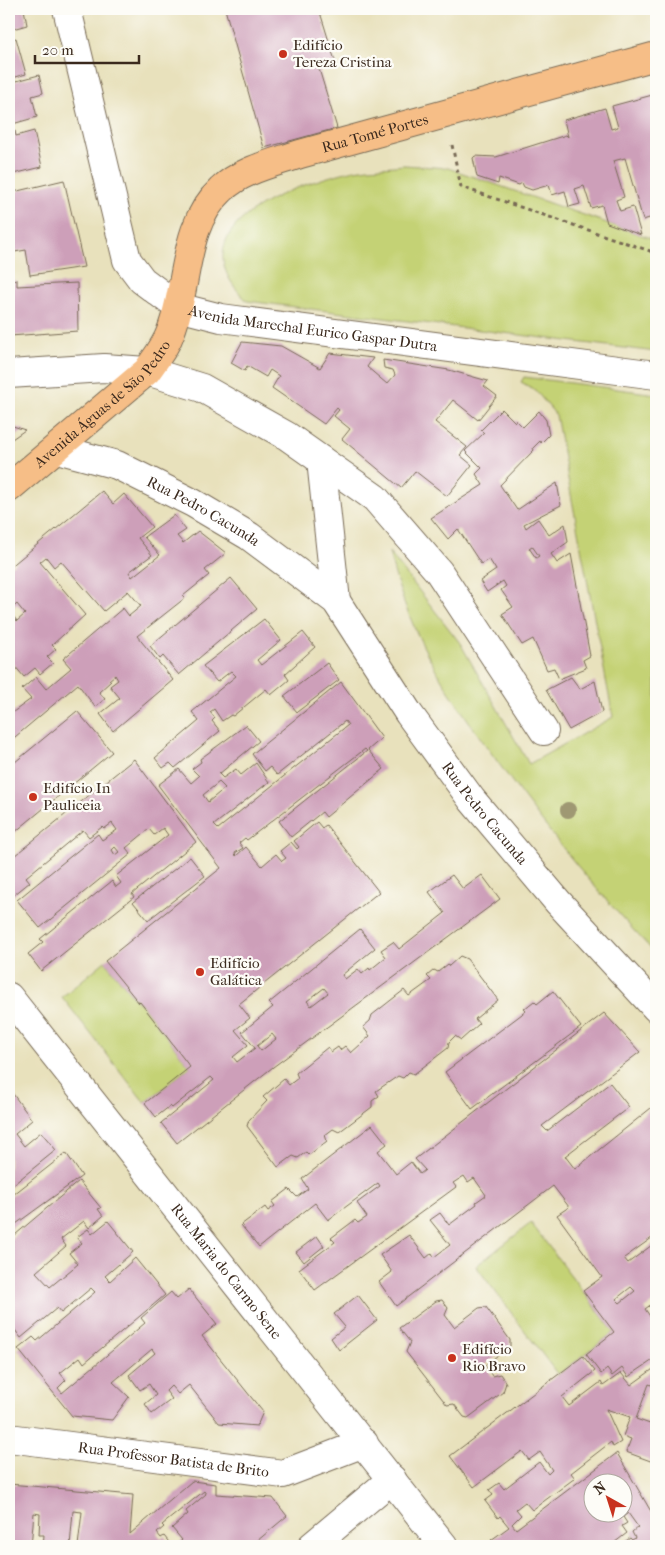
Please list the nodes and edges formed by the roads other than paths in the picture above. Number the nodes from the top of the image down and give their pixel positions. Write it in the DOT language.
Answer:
graph roads {
  1 [pos="67,9"];
  2 [pos="656,56"];
  3 [pos="178,306"];
  4 [pos="148,370"];
  5 [pos="9,374"];
  6 [pos="656,375"];
  7 [pos="56,449"];
  8 [pos="321,460"];
  9 [pos="9,488"];
  10 [pos="336,601"];
  11 [pos="544,731"];
  12 [pos="9,997"];
  13 [pos="656,1008"];
  14 [pos="9,1438"];
  15 [pos="364,1443"];
  16 [pos="392,1479"];
  17 [pos="312,1546"];
  18 [pos="444,1546"];
  1 -- 3 [label="street, Avenida Marechal Eurico Gaspar Dutra"];
  2 -- 3 [label="main road, Rua Tomé Portes"];
  3 -- 4 [label="main road, Avenida Águas de São Pedro"];
  3 -- 6 [label="street, Avenida Marechal Eurico Gaspar Dutra"];
  4 -- 5 [label="street"];
  4 -- 7 [label="main road, Avenida Águas de São Pedro"];
  4 -- 8 [label="street"];
  7 -- 9 [label="main road, Avenida Águas de São Pedro"];
  7 -- 10 [label="street, Rua Pedro Cacunda"];
  8 -- 10 [label="street, Rua Pedro Cacunda"];
  8 -- 11 [label="street"];
  10 -- 13 [label="street, Rua Pedro Cacunda"];
  12 -- 15 [label="street, Rua Maria do Carmo Sene"];
  14 -- 15 [label="street, Rua Professor Batista de Brito"];
  15 -- 16 [label="street, Rua Maria do Carmo Sene"];
  16 -- 17 [label="street"];
  16 -- 18 [label="street, Rua Maria do Carmo Sene"];
}
